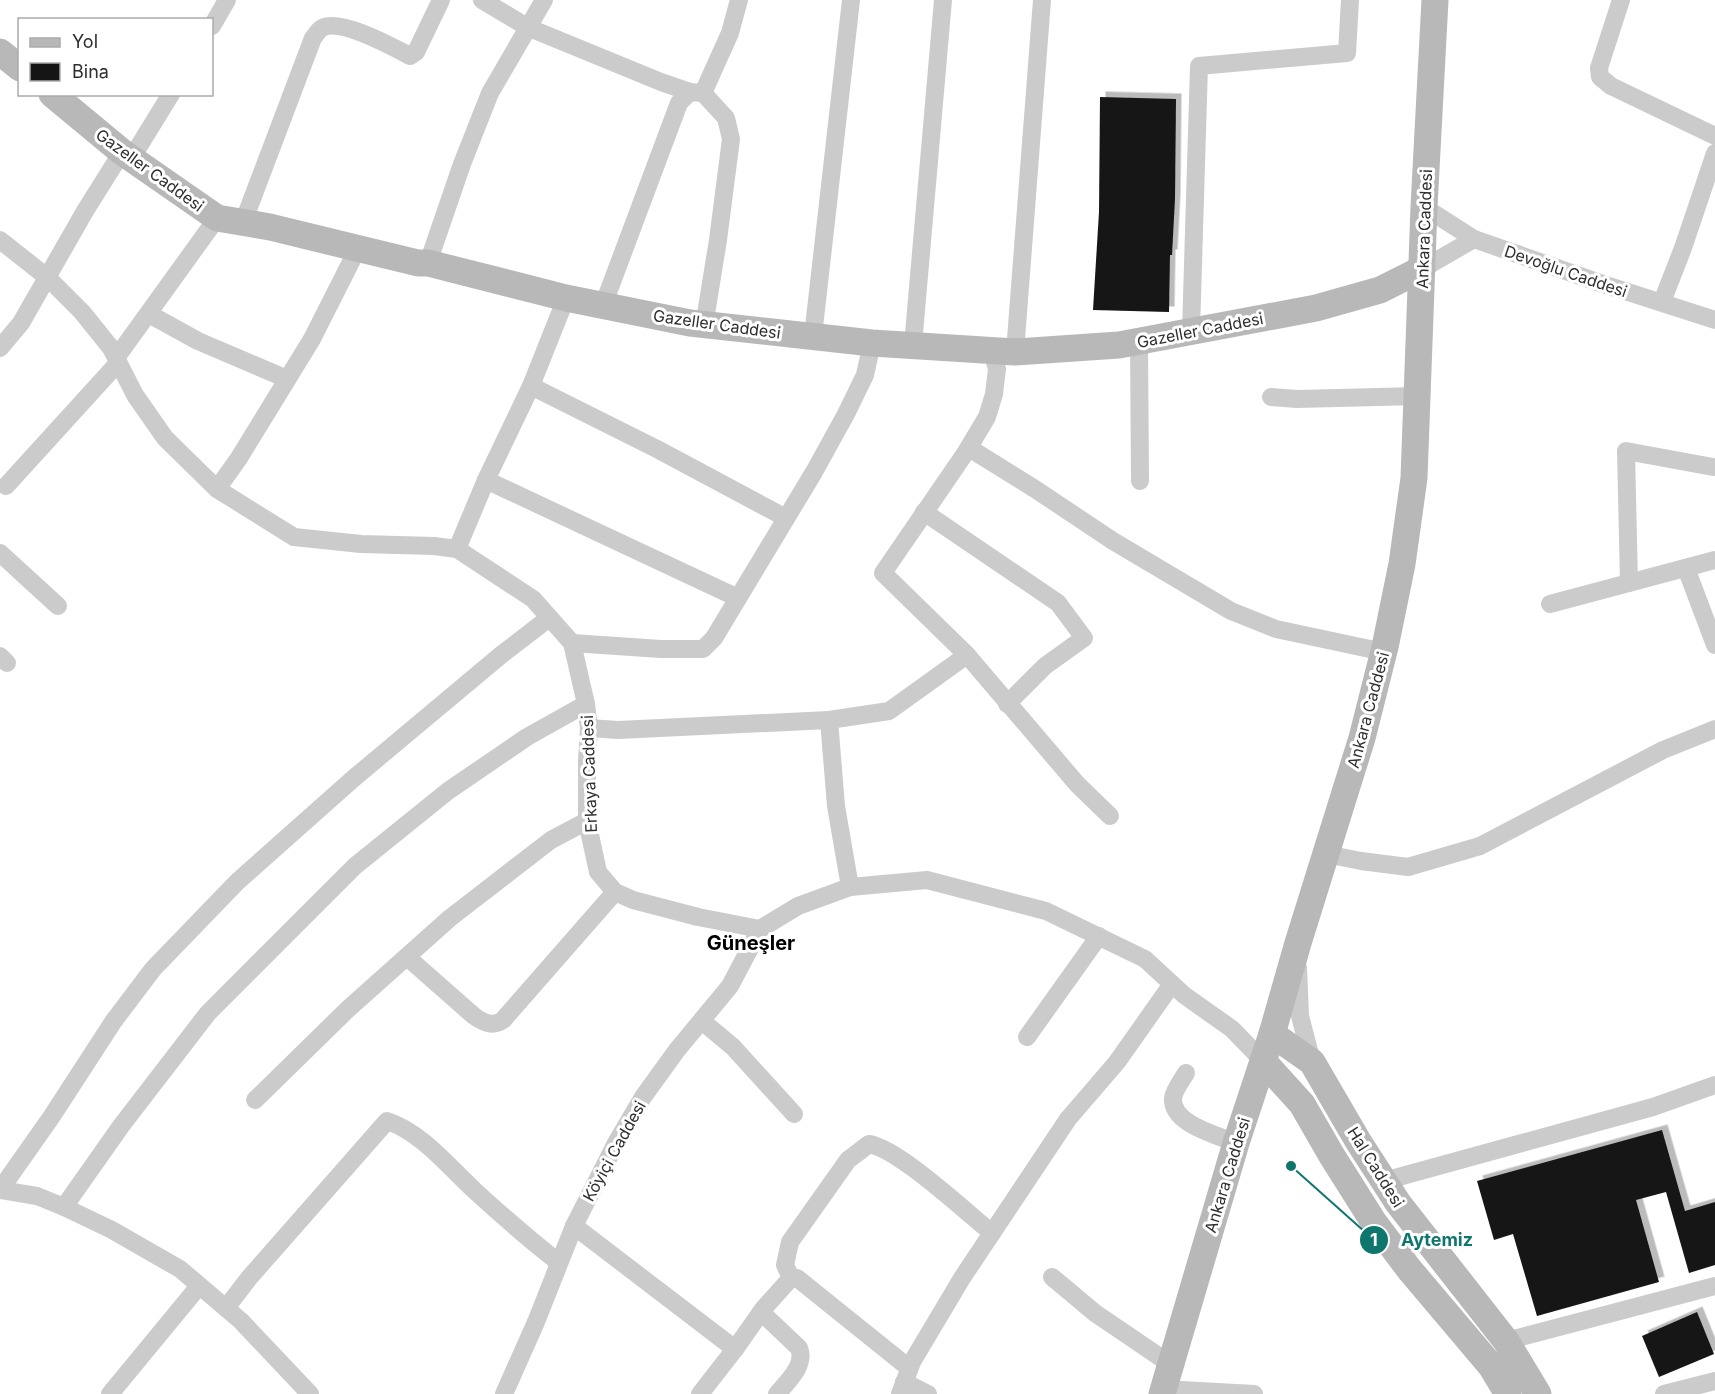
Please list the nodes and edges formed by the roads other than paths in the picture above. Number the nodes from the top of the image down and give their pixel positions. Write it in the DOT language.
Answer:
graph roads {
  1 [pos="226,0"];
  2 [pos="441,0"];
  3 [pos="482,0"];
  4 [pos="544,0"];
  5 [pos="739,0"];
  6 [pos="851,0"];
  7 [pos="943,0"];
  8 [pos="1042,0"];
  9 [pos="1350,0"];
  10 [pos="1435,0"];
  11 [pos="1621,0"];
  12 [pos="213,24"];
  13 [pos="527,27"];
  14 [pos="0,52"];
  15 [pos="18,66"];
  16 [pos="697,93"];
  17 [pos="54,96"];
  18 [pos="170,96"];
  19 [pos="1715,136"];
  20 [pos="1715,153"];
  21 [pos="126,156"];
  22 [pos="1424,207"];
  23 [pos="230,221"];
  24 [pos="1474,239"];
  25 [pos="0,240"];
  26 [pos="358,248"];
  27 [pos="428,263"];
  28 [pos="1422,269"];
  29 [pos="48,278"];
  30 [pos="566,298"];
  31 [pos="1662,302"];
  32 [pos="603,306"];
  33 [pos="149,314"];
  34 [pos="1715,320"];
  35 [pos="704,326"];
  36 [pos="1191,331"];
  37 [pos="813,336"];
  38 [pos="1139,342"];
  39 [pos="872,343"];
  40 [pos="913,345"];
  41 [pos="0,348"];
  42 [pos="1004,352"];
  43 [pos="117,361"];
  44 [pos="287,379"];
  45 [pos="531,386"];
  46 [pos="1418,396"];
  47 [pos="1271,397"];
  48 [pos="969,448"];
  49 [pos="1714,468"];
  50 [pos="486,480"];
  51 [pos="1140,482"];
  52 [pos="6,486"];
  53 [pos="217,489"];
  54 [pos="924,512"];
  55 [pos="786,518"];
  56 [pos="457,549"];
  57 [pos="0,553"];
  58 [pos="1715,560"];
  59 [pos="1686,568"];
  60 [pos="1629,583"];
  61 [pos="738,598"];
  62 [pos="1550,603"];
  63 [pos="58,606"];
  64 [pos="549,618"];
  65 [pos="572,643"];
  66 [pos="1715,645"];
  67 [pos="1384,652"];
  68 [pos="967,655"];
  69 [pos="586,704"];
  70 [pos="1007,704"];
  71 [pos="829,720"];
  72 [pos="589,728"];
  73 [pos="1715,729"];
  74 [pos="1110,816"];
  75 [pos="587,821"];
  76 [pos="1326,854"];
  77 [pos="850,887"];
  78 [pos="615,892"];
  79 [pos="760,929"];
  80 [pos="1099,936"];
  81 [pos="1298,943"];
  82 [pos="407,957"];
  83 [pos="1172,984"];
  84 [pos="702,1021"];
  85 [pos="1232,1029"];
  86 [pos="1272,1034"];
  87 [pos="1027,1037"];
  88 [pos="1263,1061"];
  89 [pos="1312,1062"];
  90 [pos="1186,1073"];
  91 [pos="1715,1085"];
  92 [pos="255,1100"];
  93 [pos="794,1114"];
  94 [pos="1236,1143"];
  95 [pos="1384,1181"];
  96 [pos="0,1190"];
  97 [pos="64,1207"];
  98 [pos="574,1226"];
  99 [pos="992,1233"];
  100 [pos="558,1262"];
  101 [pos="790,1278"];
  102 [pos="1052,1278"];
  103 [pos="199,1286"];
  104 [pos="1715,1286"];
  105 [pos="226,1308"];
  106 [pos="761,1312"];
  107 [pos="1506,1341"];
  108 [pos="735,1349"];
  109 [pos="905,1381"];
  110 [pos="1715,1381"];
  111 [pos="1165,1382"];
  112 [pos="110,1394"];
  113 [pos="310,1394"];
  114 [pos="504,1394"];
  115 [pos="700,1394"];
  116 [pos="777,1394"];
  117 [pos="928,1394"];
  118 [pos="1254,1394"];
  119 [pos="1508,1394"];
  120 [pos="1538,1394"];
  121 [pos="1664,1394"];
  1 -- 12 [label="street"];
  2 -- 23 [label="street"];
  3 -- 13 [label="street"];
  4 -- 13 [label="street"];
  5 -- 16 [label="street"];
  6 -- 37 [label="street"];
  7 -- 40 [label="street"];
  8 -- 42 [label="street"];
  9 -- 36 [label="street"];
  10 -- 22 [label="street, Ankara Caddesi"];
  11 -- 19 [label="street"];
  13 -- 16 [label="street"];
  13 -- 27 [label="street"];
  14 -- 15 [label="street"];
  16 -- 32 [label="street"];
  16 -- 35 [label="street"];
  17 -- 21 [label="street, Gazeller Caddesi"];
  18 -- 21 [label="street"];
  20 -- 31 [label="street"];
  21 -- 23 [label="street, Gazeller Caddesi"];
  21 -- 29 [label="street"];
  22 -- 24 [label="street, Devoğlu Caddesi"];
  22 -- 28 [label="street, Ankara Caddesi"];
  23 -- 26 [label="street, Gazeller Caddesi"];
  23 -- 33 [label="street"];
  24 -- 28 [label="street"];
  24 -- 31 [label="street, Devoğlu Caddesi"];
  25 -- 29 [label="street, Erkaya Caddesi"];
  26 -- 27 [label="street, Gazeller Caddesi"];
  26 -- 44 [label="street"];
  27 -- 30 [label="street, Gazeller Caddesi"];
  28 -- 36 [label="street, Gazeller Caddesi"];
  28 -- 46 [label="street, Ankara Caddesi"];
  29 -- 41 [label="street"];
  29 -- 43 [label="street, Erkaya Caddesi"];
  30 -- 32 [label="street, Gazeller Caddesi"];
  30 -- 45 [label="street"];
  31 -- 34 [label="street, Devoğlu Caddesi"];
  32 -- 35 [label="street, Gazeller Caddesi"];
  33 -- 43 [label="street"];
  33 -- 44 [label="street"];
  35 -- 37 [label="street, Gazeller Caddesi"];
  36 -- 38 [label="street, Gazeller Caddesi"];
  37 -- 39 [label="street, Gazeller Caddesi"];
  38 -- 42 [label="street, Gazeller Caddesi"];
  38 -- 51 [label="street"];
  39 -- 40 [label="street, Gazeller Caddesi"];
  39 -- 55 [label="street"];
  40 -- 42 [label="street, Gazeller Caddesi"];
  42 -- 48 [label="street"];
  43 -- 52 [label="street"];
  43 -- 53 [label="street, Erkaya Caddesi"];
  44 -- 53 [label="street"];
  45 -- 50 [label="street"];
  45 -- 55 [label="street"];
  46 -- 47 [label="street"];
  46 -- 67 [label="street, Ankara Caddesi"];
  48 -- 54 [label="street"];
  48 -- 67 [label="street"];
  49 -- 60 [label="street"];
  50 -- 56 [label="street"];
  50 -- 61 [label="street"];
  53 -- 56 [label="street, Erkaya Caddesi"];
  54 -- 68 [label="street"];
  54 -- 70 [label="street"];
  55 -- 61 [label="street"];
  56 -- 64 [label="street, Erkaya Caddesi"];
  57 -- 63 [label="street"];
  58 -- 59 [label="street"];
  59 -- 60 [label="street"];
  59 -- 66 [label="street"];
  60 -- 62 [label="street"];
  61 -- 65 [label="street"];
  64 -- 65 [label="street, Erkaya Caddesi"];
  64 -- 96 [label="street"];
  65 -- 69 [label="street, Erkaya Caddesi"];
  67 -- 76 [label="street, Ankara Caddesi"];
  68 -- 70 [label="street"];
  68 -- 71 [label="street"];
  69 -- 72 [label="street, Erkaya Caddesi"];
  69 -- 97 [label="street"];
  70 -- 74 [label="street"];
  71 -- 72 [label="street"];
  71 -- 77 [label="street"];
  72 -- 75 [label="street, Erkaya Caddesi"];
  73 -- 76 [label="street"];
  75 -- 78 [label="street, Erkaya Caddesi"];
  75 -- 82 [label="street"];
  76 -- 81 [label="street, Ankara Caddesi"];
  77 -- 79 [label="street"];
  77 -- 80 [label="street"];
  78 -- 79 [label="street"];
  78 -- 82 [label="street"];
  79 -- 84 [label="street, Köyiçi Caddesi"];
  80 -- 83 [label="street"];
  80 -- 87 [label="street"];
  81 -- 86 [label="street, Ankara Caddesi"];
  81 -- 89 [label="street"];
  82 -- 92 [label="street"];
  83 -- 85 [label="street"];
  83 -- 99 [label="street"];
  84 -- 93 [label="street"];
  84 -- 98 [label="street, Köyiçi Caddesi"];
  85 -- 86 [label="street"];
  85 -- 88 [label="street"];
  86 -- 88 [label="street, Ankara Caddesi"];
  86 -- 89 [label="street, Hal Caddesi"];
  88 -- 94 [label="street, Ankara Caddesi"];
  88 -- 119 [label="street, Hal Caddesi"];
  89 -- 95 [label="street, Hal Caddesi"];
  90 -- 94 [label="street"];
  91 -- 95 [label="street"];
  94 -- 111 [label="street, Ankara Caddesi"];
  95 -- 107 [label="street, Hal Caddesi"];
  96 -- 97 [label="street"];
  97 -- 103 [label="street"];
  98 -- 100 [label="street, Köyiçi Caddesi"];
  98 -- 108 [label="street"];
  99 -- 101 [label="street"];
  99 -- 109 [label="street"];
  100 -- 105 [label="street"];
  100 -- 114 [label="street, Köyiçi Caddesi"];
  101 -- 106 [label="street"];
  101 -- 109 [label="street"];
  102 -- 111 [label="street"];
  103 -- 105 [label="street"];
  103 -- 112 [label="street"];
  104 -- 107 [label="street"];
  105 -- 113 [label="street"];
  106 -- 108 [label="street"];
  106 -- 116 [label="street"];
  107 -- 120 [label="street, Hal Caddesi"];
  108 -- 115 [label="street"];
  109 -- 117 [label="street"];
  110 -- 121 [label="street"];
  111 -- 118 [label="street"];
}
